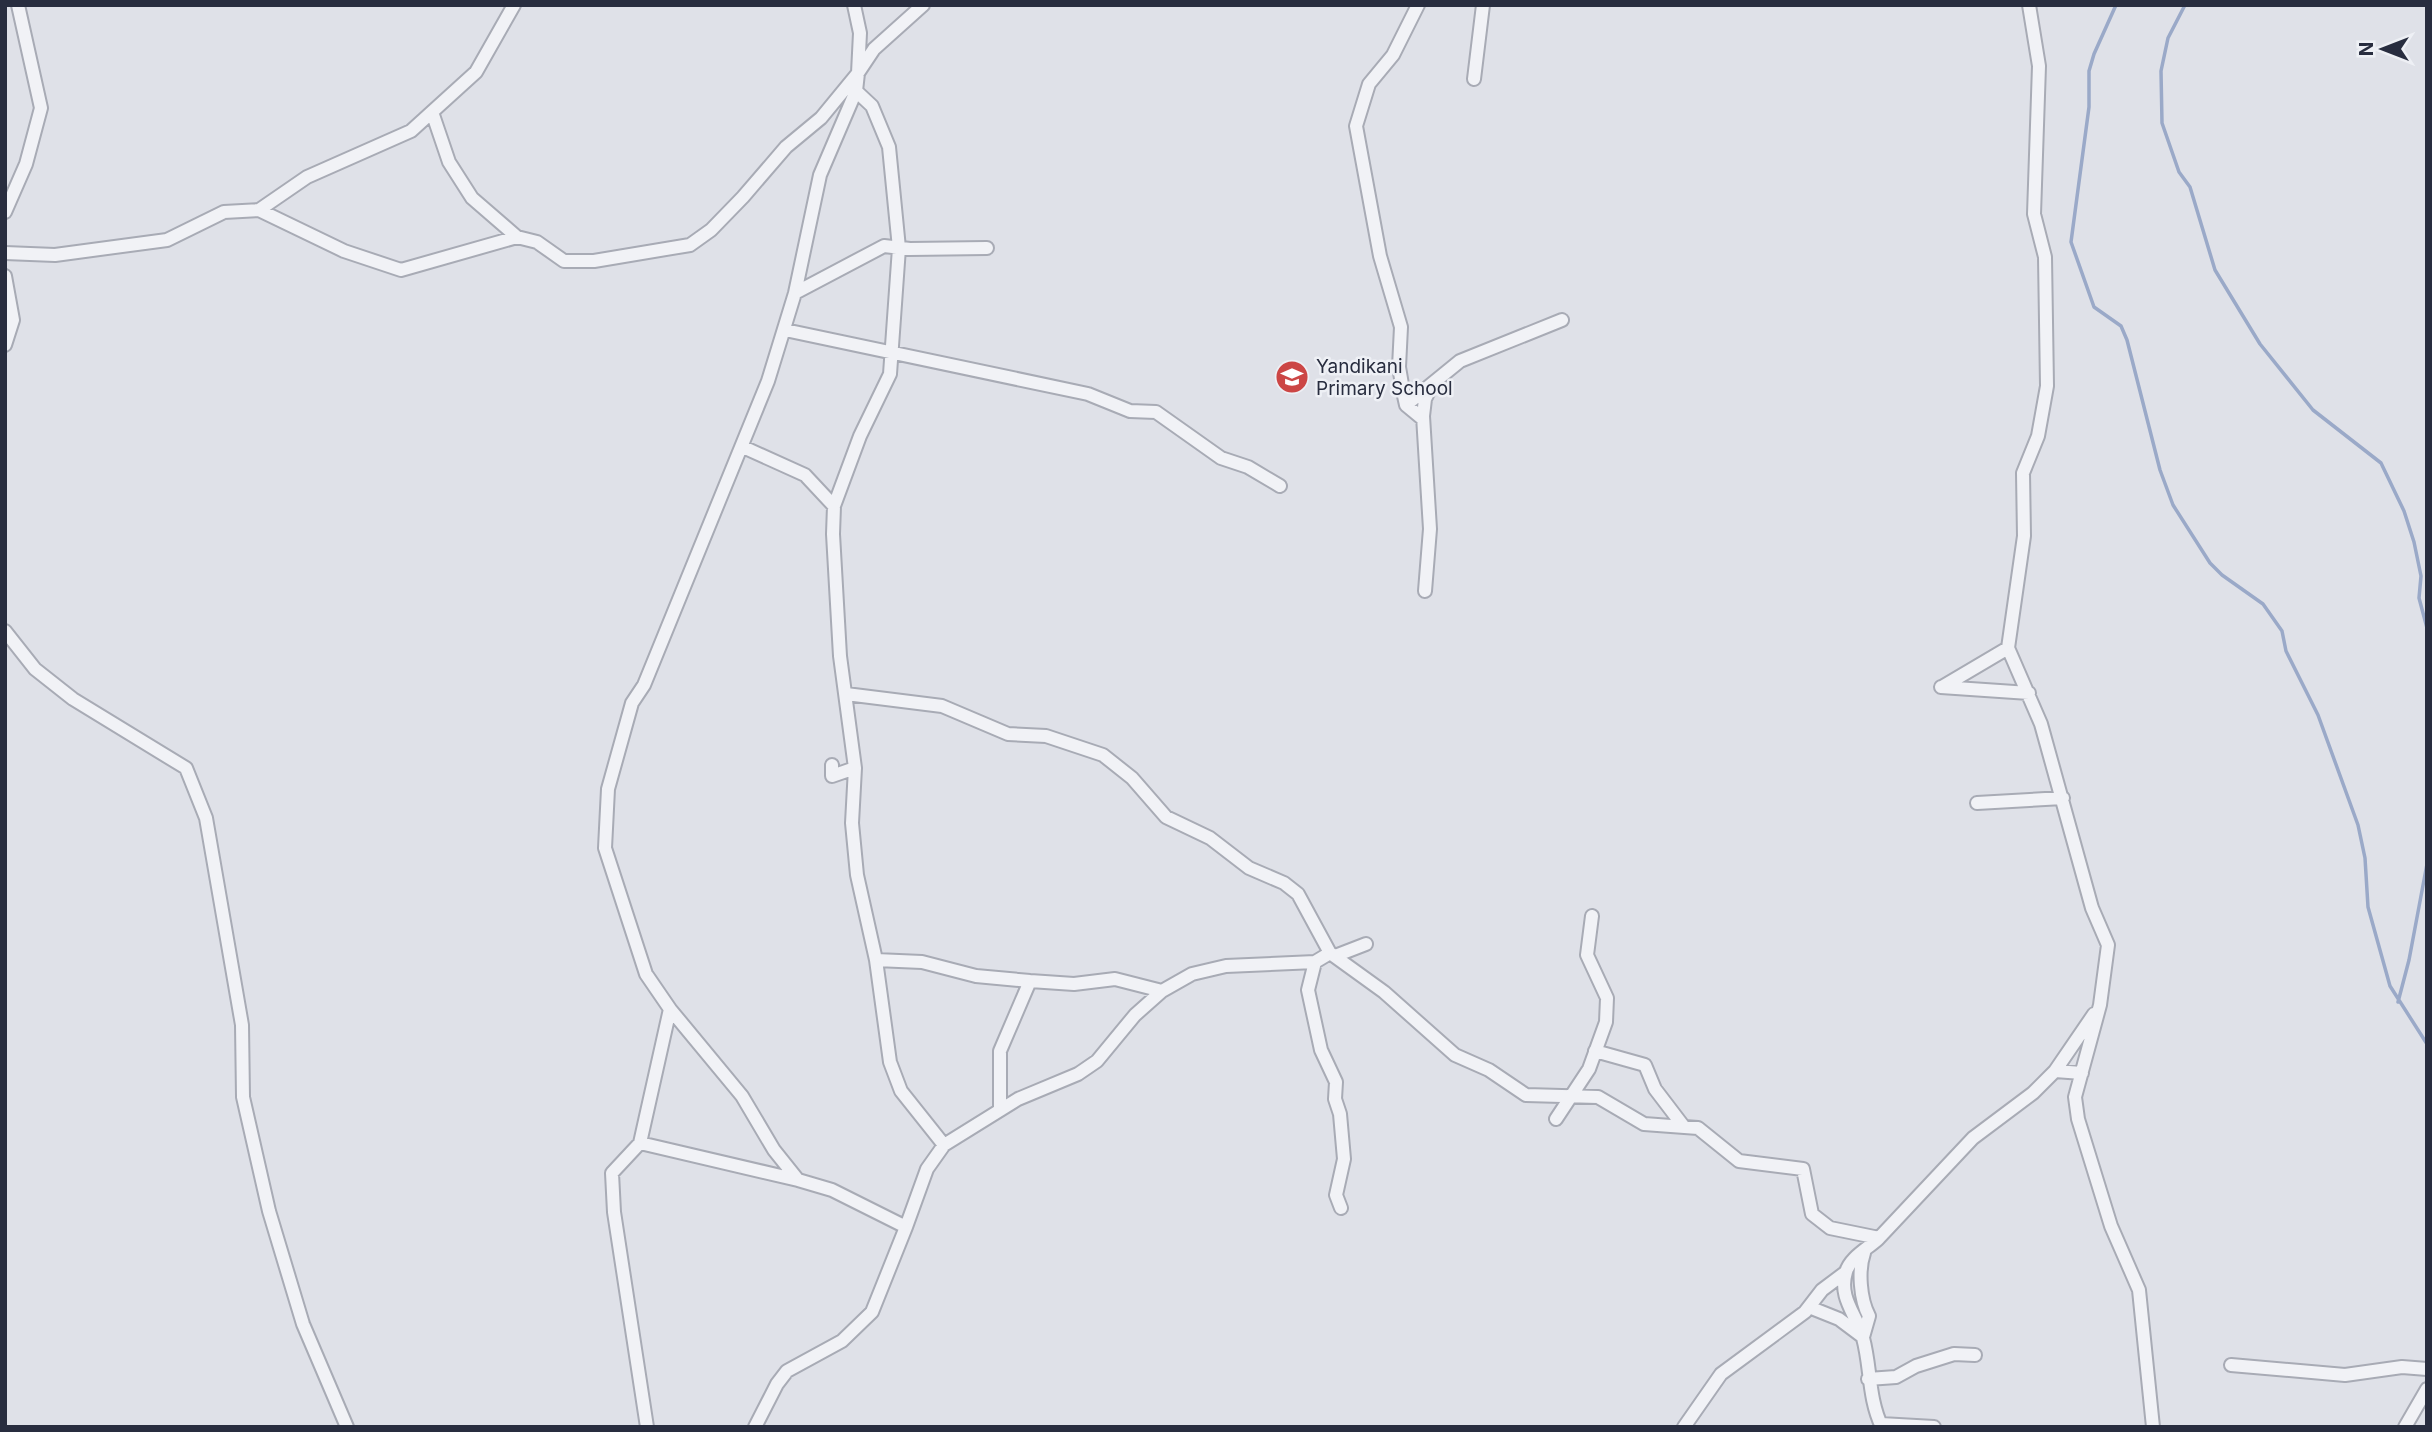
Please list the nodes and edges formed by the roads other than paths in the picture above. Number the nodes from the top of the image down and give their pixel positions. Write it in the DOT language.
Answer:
graph roads {
  1 [pos="18,5"];
  2 [pos="514,5"];
  3 [pos="854,5"];
  4 [pos="923,5"];
  5 [pos="1418,5"];
  6 [pos="1483,5"];
  7 [pos="2029,5"];
  8 [pos="858,73"];
  9 [pos="1474,79"];
  10 [pos="856,91"];
  11 [pos="432,112"];
  12 [pos="258,210"];
  13 [pos="5,212"];
  14 [pos="517,237"];
  15 [pos="899,248"];
  16 [pos="987,248"];
  17 [pos="5,253"];
  18 [pos="5,276"];
  19 [pos="795,293"];
  20 [pos="1562,320"];
  21 [pos="785,330"];
  22 [pos="5,345"];
  23 [pos="893,352"];
  24 [pos="1433,383"];
  25 [pos="1406,405"];
  26 [pos="1423,419"];
  27 [pos="743,447"];
  28 [pos="1280,486"];
  29 [pos="834,506"];
  30 [pos="1425,591"];
  31 [pos="5,631"];
  32 [pos="2008,649"];
  33 [pos="2029,693"];
  34 [pos="846,694"];
  35 [pos="832,765"];
  36 [pos="855,768"];
  37 [pos="2063,797"];
  38 [pos="1977,803"];
  39 [pos="1592,916"];
  40 [pos="1366,944"];
  41 [pos="1333,955"];
  42 [pos="876,960"];
  43 [pos="1315,962"];
  44 [pos="1030,981"];
  45 [pos="1162,991"];
  46 [pos="2100,1005"];
  47 [pos="670,1009"];
  48 [pos="1595,1051"];
  49 [pos="2055,1072"];
  50 [pos="2082,1073"];
  51 [pos="1572,1094"];
  52 [pos="1000,1109"];
  53 [pos="1556,1119"];
  54 [pos="1684,1127"];
  55 [pos="640,1143"];
  56 [pos="944,1145"];
  57 [pos="798,1180"];
  58 [pos="1341,1208"];
  59 [pos="906,1227"];
  60 [pos="1879,1238"];
  61 [pos="1864,1253"];
  62 [pos="1846,1272"];
  63 [pos="1809,1307"];
  64 [pos="1863,1337"];
  65 [pos="1975,1355"];
  66 [pos="2231,1365"];
  67 [pos="2427,1369"];
  68 [pos="1868,1379"];
  69 [pos="2427,1389"];
  70 [pos="1882,1425"];
  71 [pos="347,1427"];
  72 [pos="647,1427"];
  73 [pos="755,1427"];
  74 [pos="1684,1427"];
  75 [pos="1934,1427"];
  76 [pos="2153,1427"];
  77 [pos="2405,1427"];
  1 -- 13 [label="street"];
  2 -- 11 [label="street"];
  3 -- 8 [label="street"];
  4 -- 8 [label="street"];
  5 -- 25 [label="street"];
  6 -- 9 [label="street"];
  7 -- 32 [label="street"];
  8 -- 10 [label="street"];
  8 -- 14 [label="street"];
  10 -- 15 [label="street"];
  10 -- 19 [label="street"];
  11 -- 12 [label="street"];
  11 -- 14 [label="street"];
  12 -- 14 [label="street"];
  12 -- 17 [label="street"];
  15 -- 16 [label="street"];
  15 -- 19 [label="street"];
  15 -- 23 [label="street"];
  18 -- 22 [label="street"];
  19 -- 21 [label="street"];
  20 -- 24 [label="street"];
  21 -- 23 [label="street"];
  21 -- 27 [label="street"];
  23 -- 28 [label="street"];
  23 -- 29 [label="street"];
  24 -- 25 [label="street"];
  24 -- 26 [label="street"];
  25 -- 26 [label="street"];
  26 -- 30 [label="street"];
  27 -- 29 [label="street"];
  27 -- 47 [label="street"];
  29 -- 34 [label="street"];
  31 -- 71 [label="street"];
  32 -- 33 [label="street"];
  32 -- 33 [label="street"];
  33 -- 37 [label="street"];
  34 -- 36 [label="street"];
  34 -- 41 [label="street"];
  35 -- 36 [label="street"];
  36 -- 42 [label="street"];
  37 -- 38 [label="street"];
  37 -- 46 [label="street"];
  39 -- 48 [label="street"];
  40 -- 41 [label="street"];
  41 -- 43 [label="street"];
  41 -- 51 [label="street"];
  42 -- 44 [label="street"];
  42 -- 56 [label="street"];
  43 -- 45 [label="street"];
  43 -- 58 [label="street"];
  44 -- 45 [label="street"];
  44 -- 52 [label="street"];
  45 -- 52 [label="street"];
  46 -- 49 [label="street"];
  46 -- 50 [label="street"];
  47 -- 55 [label="street"];
  47 -- 57 [label="street"];
  48 -- 51 [label="street"];
  48 -- 54 [label="street"];
  49 -- 50 [label="street"];
  49 -- 60 [label="street"];
  50 -- 76 [label="street"];
  51 -- 53 [label="street"];
  51 -- 54 [label="street"];
  52 -- 56 [label="street"];
  54 -- 60 [label="street"];
  55 -- 57 [label="street"];
  55 -- 72 [label="street"];
  56 -- 59 [label="street"];
  57 -- 59 [label="street"];
  59 -- 73 [label="street"];
  60 -- 61 [label="street"];
  61 -- 62 [label="street"];
  61 -- 64 [label="street"];
  62 -- 63 [label="street"];
  62 -- 64 [label="street"];
  63 -- 64 [label="street"];
  63 -- 74 [label="street"];
  64 -- 68 [label="street"];
  65 -- 68 [label="street"];
  66 -- 67 [label="street"];
  68 -- 70 [label="street"];
  69 -- 77 [label="street"];
  70 -- 75 [label="street"];
}
